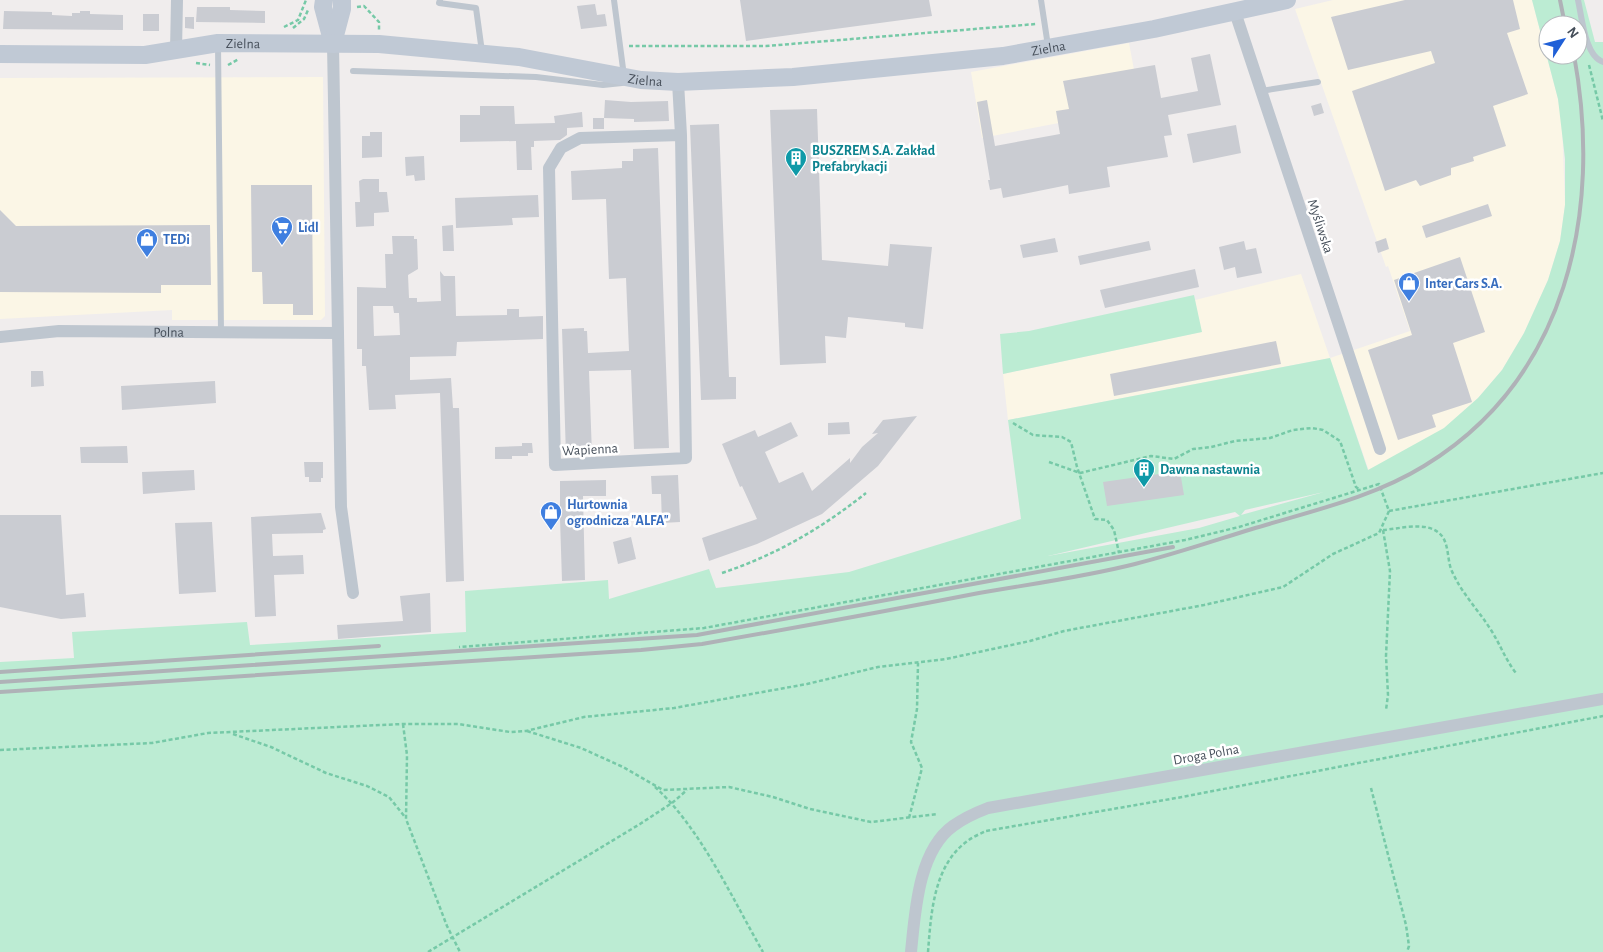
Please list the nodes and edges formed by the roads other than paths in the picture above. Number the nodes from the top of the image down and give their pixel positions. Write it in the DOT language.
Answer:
graph roads {
  1 [pos="176,0"];
  2 [pos="440,0"];
  3 [pos="614,0"];
  4 [pos="1041,0"];
  5 [pos="1287,0"];
  6 [pos="1578,0"];
  7 [pos="323,3"];
  8 [pos="342,4"];
  9 [pos="1234,12"];
  10 [pos="218,43"];
  11 [pos="333,44"];
  12 [pos="1048,48"];
  13 [pos="176,51"];
  14 [pos="482,52"];
  15 [pos="0,54"];
  16 [pos="1603,62"];
  17 [pos="353,71"];
  18 [pos="632,79"];
  19 [pos="678,82"];
  20 [pos="1318,82"];
  21 [pos="1261,91"];
  22 [pos="681,135"];
  23 [pos="221,332"];
  24 [pos="338,333"];
  25 [pos="0,337"];
  26 [pos="1380,449"];
  27 [pos="353,593"];
  28 [pos="1603,699"];
  29 [pos="911,952"];
  1 -- 13 [label="street"];
  2 -- 14 [label="lane"];
  3 -- 18 [label="lane"];
  4 -- 12 [label="lane"];
  5 -- 9 [label="street, Zielna"];
  6 -- 16 [label="lane"];
  7 -- 11 [label="street"];
  8 -- 11 [label="street"];
  9 -- 12 [label="street, Zielna"];
  9 -- 21 [label="street, Myśliwska"];
  10 -- 11 [label="street, Zielna"];
  10 -- 13 [label="street, Zielna"];
  10 -- 23 [label="lane"];
  11 -- 14 [label="street, Zielna"];
  11 -- 24 [label="street"];
  12 -- 19 [label="street, Zielna"];
  13 -- 15 [label="street, Zielna"];
  14 -- 18 [label="street, Zielna"];
  17 -- 18 [label="lane"];
  18 -- 19 [label="street, Zielna"];
  19 -- 22 [label="street, Wapienna"];
  20 -- 21 [label="lane"];
  21 -- 26 [label="street, Myśliwska"];
  22 -- 22 [label="street, Wapienna"];
  23 -- 24 [label="street, Polna"];
  23 -- 25 [label="street, Polna"];
  24 -- 27 [label="street"];
  28 -- 29 [label="street, Droga Polna"];
}
